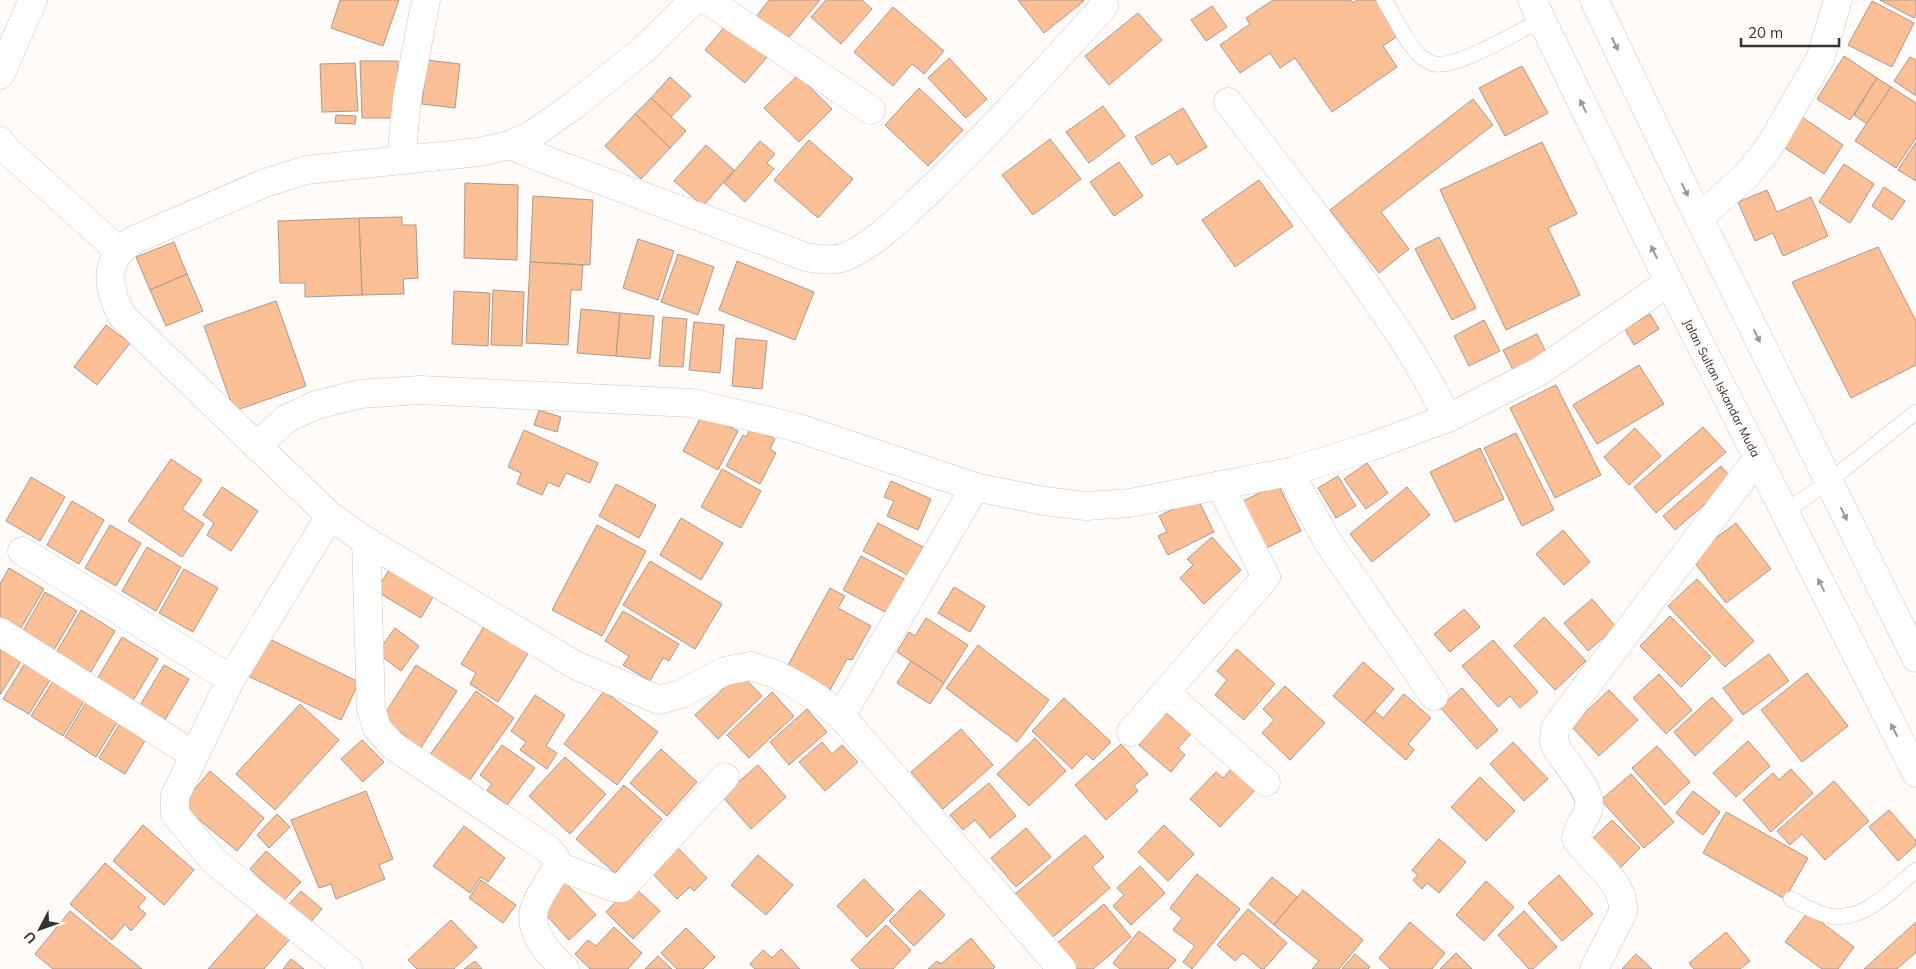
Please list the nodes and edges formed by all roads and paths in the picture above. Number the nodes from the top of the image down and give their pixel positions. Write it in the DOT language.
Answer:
graph roads {
  1 [pos="33,0"];
  2 [pos="426,0"];
  3 [pos="694,0"];
  4 [pos="706,0"];
  5 [pos="1384,0"];
  6 [pos="1594,0"];
  7 [pos="1838,0"];
  8 [pos="1104,6"];
  9 [pos="1536,10"];
  10 [pos="0,75"];
  11 [pos="1228,102"];
  12 [pos="871,110"];
  13 [pos="0,141"];
  14 [pos="510,145"];
  15 [pos="401,160"];
  16 [pos="1699,218"];
  17 [pos="119,251"];
  18 [pos="1669,282"];
  19 [pos="1916,412"];
  20 [pos="1448,418"];
  21 [pos="257,446"];
  22 [pos="1757,460"];
  23 [pos="1289,472"];
  24 [pos="1828,482"];
  25 [pos="1220,485"];
  26 [pos="975,487"];
  27 [pos="1784,512"];
  28 [pos="330,516"];
  29 [pos="366,541"];
  30 [pos="22,551"];
  31 [pos="0,632"];
  32 [pos="1916,658"];
  33 [pos="231,679"];
  34 [pos="1166,693"];
  35 [pos="1434,696"];
  36 [pos="841,716"];
  37 [pos="1131,732"];
  38 [pos="194,755"];
  39 [pos="1916,773"];
  40 [pos="724,777"];
  41 [pos="1266,782"];
  42 [pos="558,866"];
  43 [pos="1916,870"];
  44 [pos="1792,899"];
  45 [pos="348,969"];
  46 [pos="565,969"];
  47 [pos="1062,969"];
  48 [pos="1594,969"];
  1 -- 10 [label="main road"];
  2 -- 15 [label="main road"];
  3 -- 14 [label="main road"];
  4 -- 12 [label="main road"];
  5 -- 9 [label="lane"];
  6 -- 16 [label="main road, one-way"];
  7 -- 16 [label="main road"];
  8 -- 14 [label="main road"];
  18 -- 9 [label="main road, Jalan Sultan Iskandar Muda, one-way"];
  11 -- 20 [label="main road"];
  13 -- 17 [label="main road"];
  14 -- 15 [label="main road"];
  15 -- 17 [label="main road"];
  16 -- 24 [label="main road, one-way"];
  17 -- 21 [label="main road"];
  18 -- 20 [label="main road"];
  18 -- 22 [label="main road, Jalan Sultan Iskandar Muda"];
  19 -- 24 [label="lane"];
  20 -- 23 [label="main road"];
  21 -- 26 [label="main road"];
  21 -- 28 [label="main road"];
  22 -- 27 [label="main road, Jalan Sultan Iskandar Muda"];
  22 -- 48 [label="main road"];
  23 -- 25 [label="main road"];
  23 -- 35 [label="main road"];
  24 -- 27 [label="lane"];
  24 -- 32 [label="main road, one-way"];
  25 -- 26 [label="main road"];
  25 -- 34 [label="main road"];
  26 -- 36 [label="main road"];
  39 -- 27 [label="main road, Jalan Sultan Iskandar Muda, one-way"];
  28 -- 29 [label="main road"];
  28 -- 33 [label="main road"];
  29 -- 36 [label="main road"];
  29 -- 42 [label="main road"];
  30 -- 33 [label="main road"];
  31 -- 38 [label="main road"];
  33 -- 38 [label="main road"];
  34 -- 37 [label="main road"];
  34 -- 41 [label="main road"];
  36 -- 47 [label="main road"];
  38 -- 45 [label="main road"];
  40 -- 42 [label="main road"];
  42 -- 46 [label="main road"];
  43 -- 44 [label="lane"];
}
